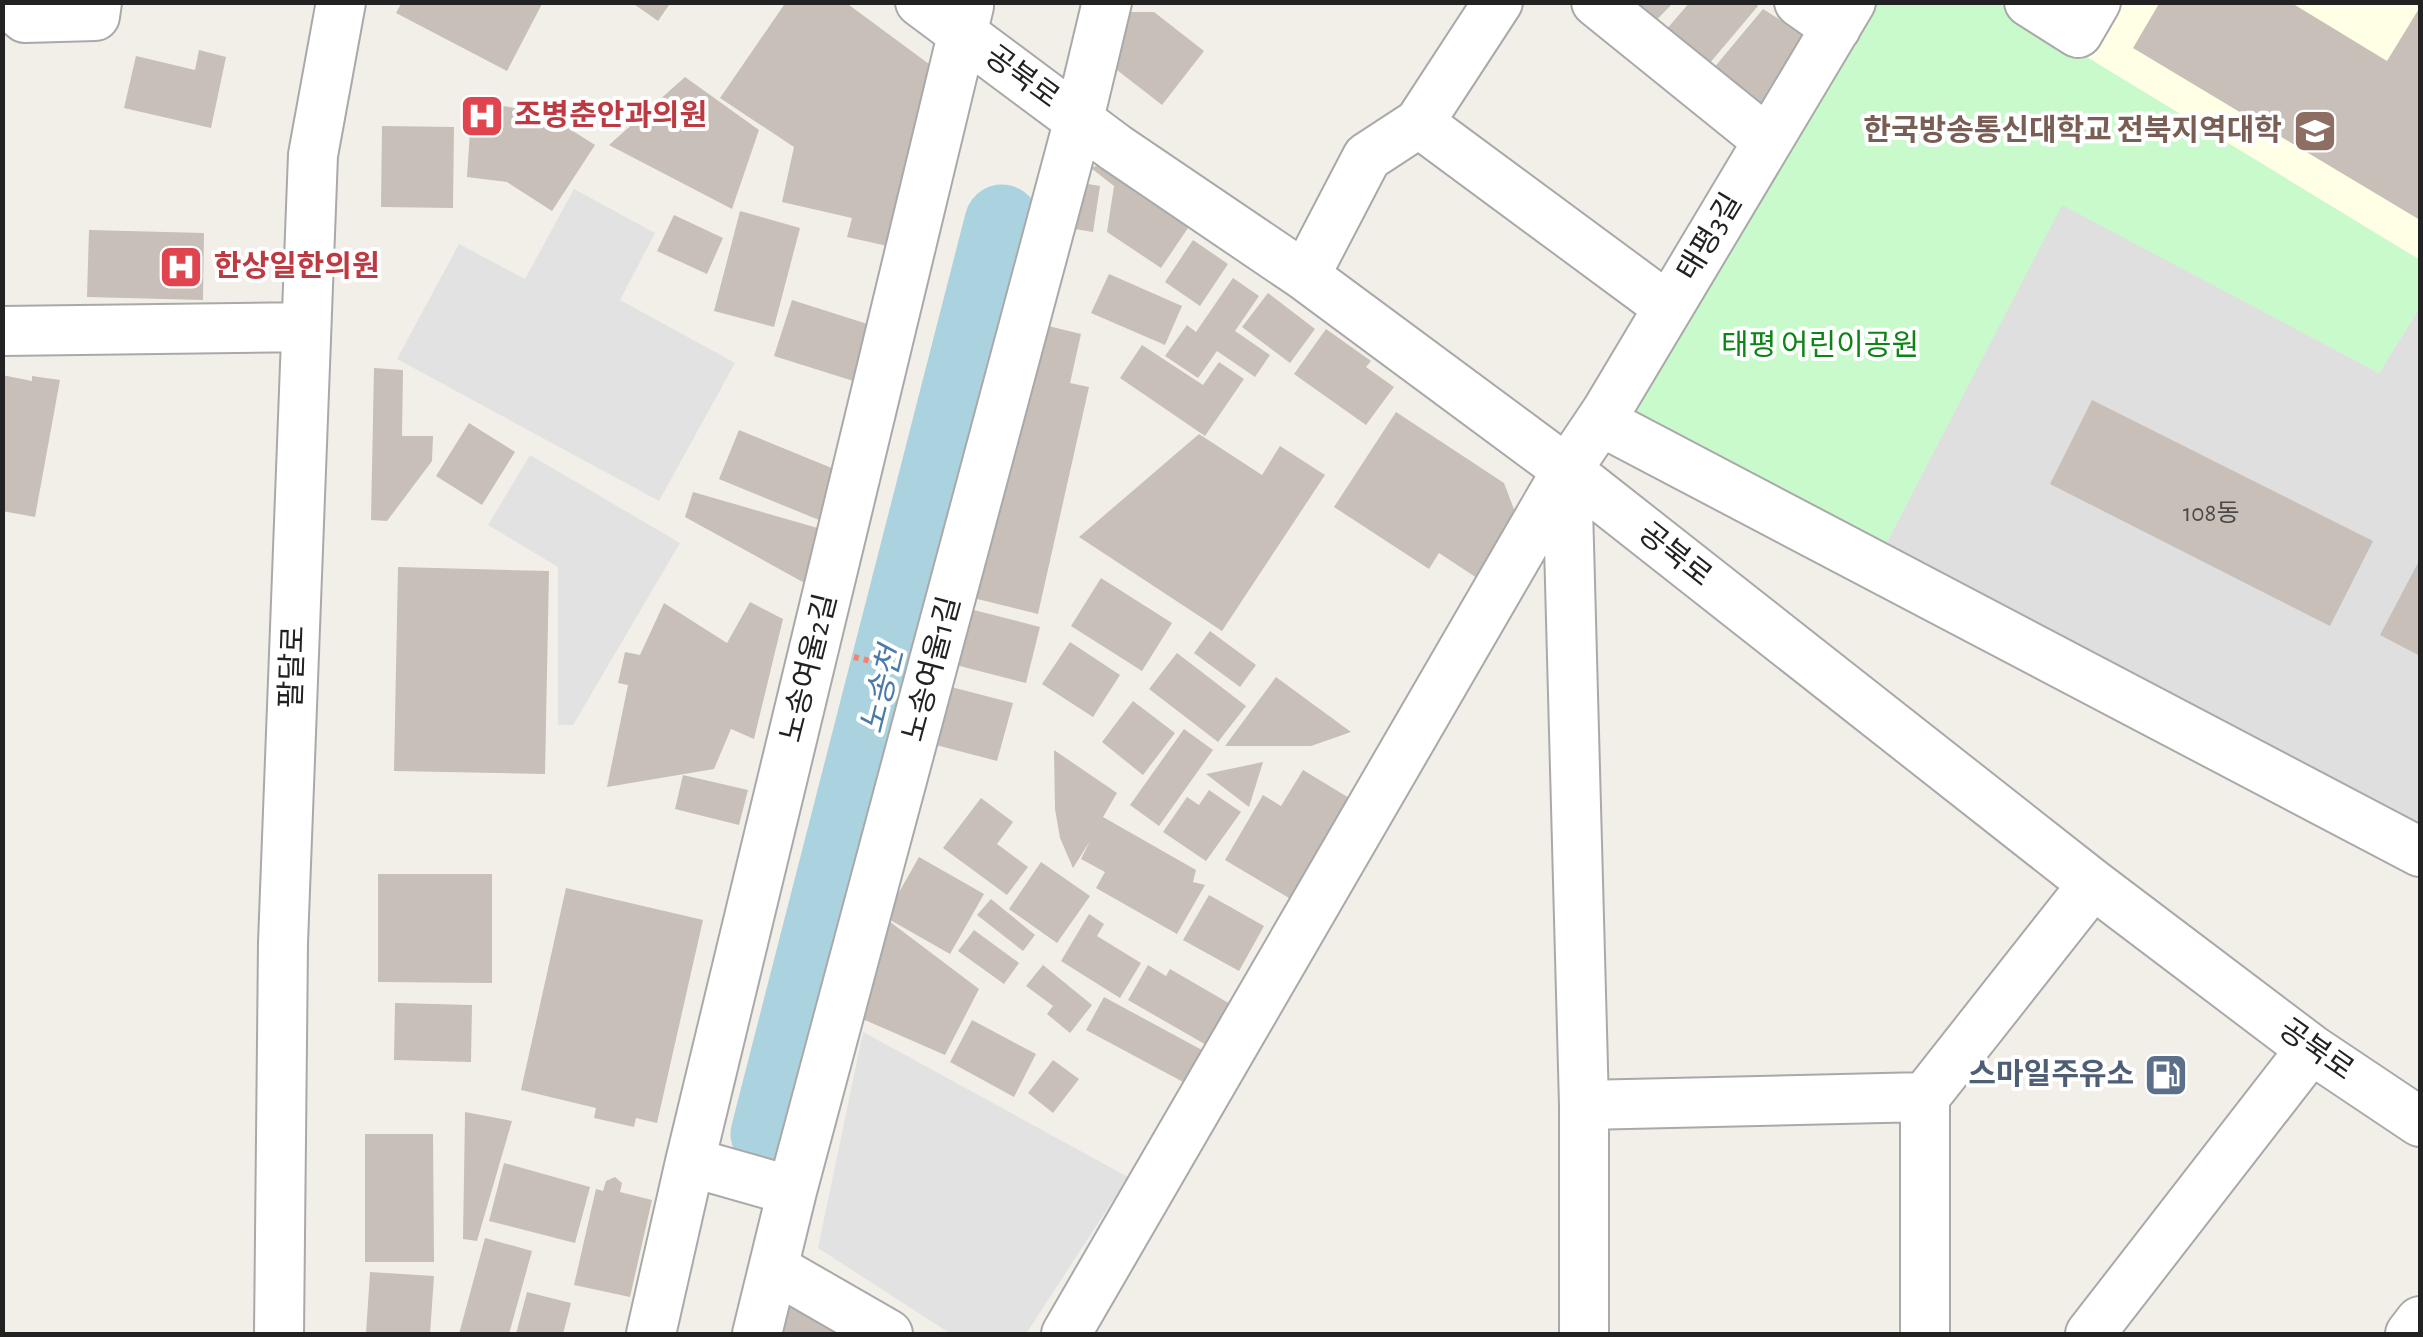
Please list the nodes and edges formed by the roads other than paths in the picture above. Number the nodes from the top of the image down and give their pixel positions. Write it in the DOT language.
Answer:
graph roads {
  1 [pos="6,2"];
  2 [pos="98,2"];
  3 [pos="341,2"];
  4 [pos="920,2"];
  5 [pos="1106,2"];
  6 [pos="1498,2"];
  7 [pos="1596,2"];
  8 [pos="2029,2"];
  9 [pos="2096,2"];
  10 [pos="1828,11"];
  11 [pos="966,18"];
  12 [pos="1079,118"];
  13 [pos="1420,123"];
  14 [pos="1768,141"];
  15 [pos="1305,276"];
  16 [pos="1668,308"];
  17 [pos="306,327"];
  18 [pos="2,331"];
  19 [pos="1600,421"];
  20 [pos="1567,470"];
  21 [pos="2420,852"];
  22 [pos="2093,884"];
  23 [pos="2311,1049"];
  24 [pos="1925,1097"];
  25 [pos="1584,1105"];
  26 [pos="2420,1122"];
  27 [pos="690,1162"];
  28 [pos="792,1191"];
  29 [pos="774,1269"];
  30 [pos="2420,1320"];
  31 [pos="279,1334"];
  32 [pos="652,1334"];
  33 [pos="757,1334"];
  34 [pos="888,1334"];
  35 [pos="1066,1334"];
  36 [pos="1584,1334"];
  37 [pos="1926,1334"];
  38 [pos="2090,1334"];
  39 [pos="2410,1334"];
  1 -- 2 [label="street"];
  3 -- 17 [label="street, 팔달로"];
  4 -- 11 [label="street, 공북로"];
  5 -- 12 [label="street, 노송여울1길"];
  6 -- 13 [label="street"];
  7 -- 14 [label="street"];
  8 -- 9 [label="street"];
  10 -- 14 [label="street, 태평3길"];
  11 -- 12 [label="street, 공북로"];
  11 -- 27 [label="street, 노송여울2길"];
  12 -- 15 [label="street, 공북로"];
  12 -- 28 [label="street, 노송여울1길"];
  13 -- 15 [label="street"];
  13 -- 16 [label="street"];
  14 -- 16 [label="street, 태평3길"];
  15 -- 20 [label="street, 공북로"];
  16 -- 19 [label="street, 태평3길"];
  17 -- 18 [label="street"];
  17 -- 31 [label="street, 팔달로"];
  19 -- 20 [label="street, 태평3길"];
  19 -- 21 [label="street"];
  20 -- 22 [label="street, 공북로"];
  20 -- 25 [label="street"];
  20 -- 35 [label="street, 태평3길"];
  22 -- 23 [label="street, 공북로"];
  22 -- 24 [label="street"];
  23 -- 26 [label="street, 공북로"];
  23 -- 38 [label="street"];
  24 -- 25 [label="street"];
  24 -- 37 [label="street"];
  25 -- 36 [label="street"];
  27 -- 28 [label="street"];
  27 -- 32 [label="street, 노송여울2길"];
  28 -- 29 [label="street, 노송여울1길"];
  29 -- 33 [label="street, 노송여울1길"];
  29 -- 34 [label="street"];
  30 -- 39 [label="street"];
}
